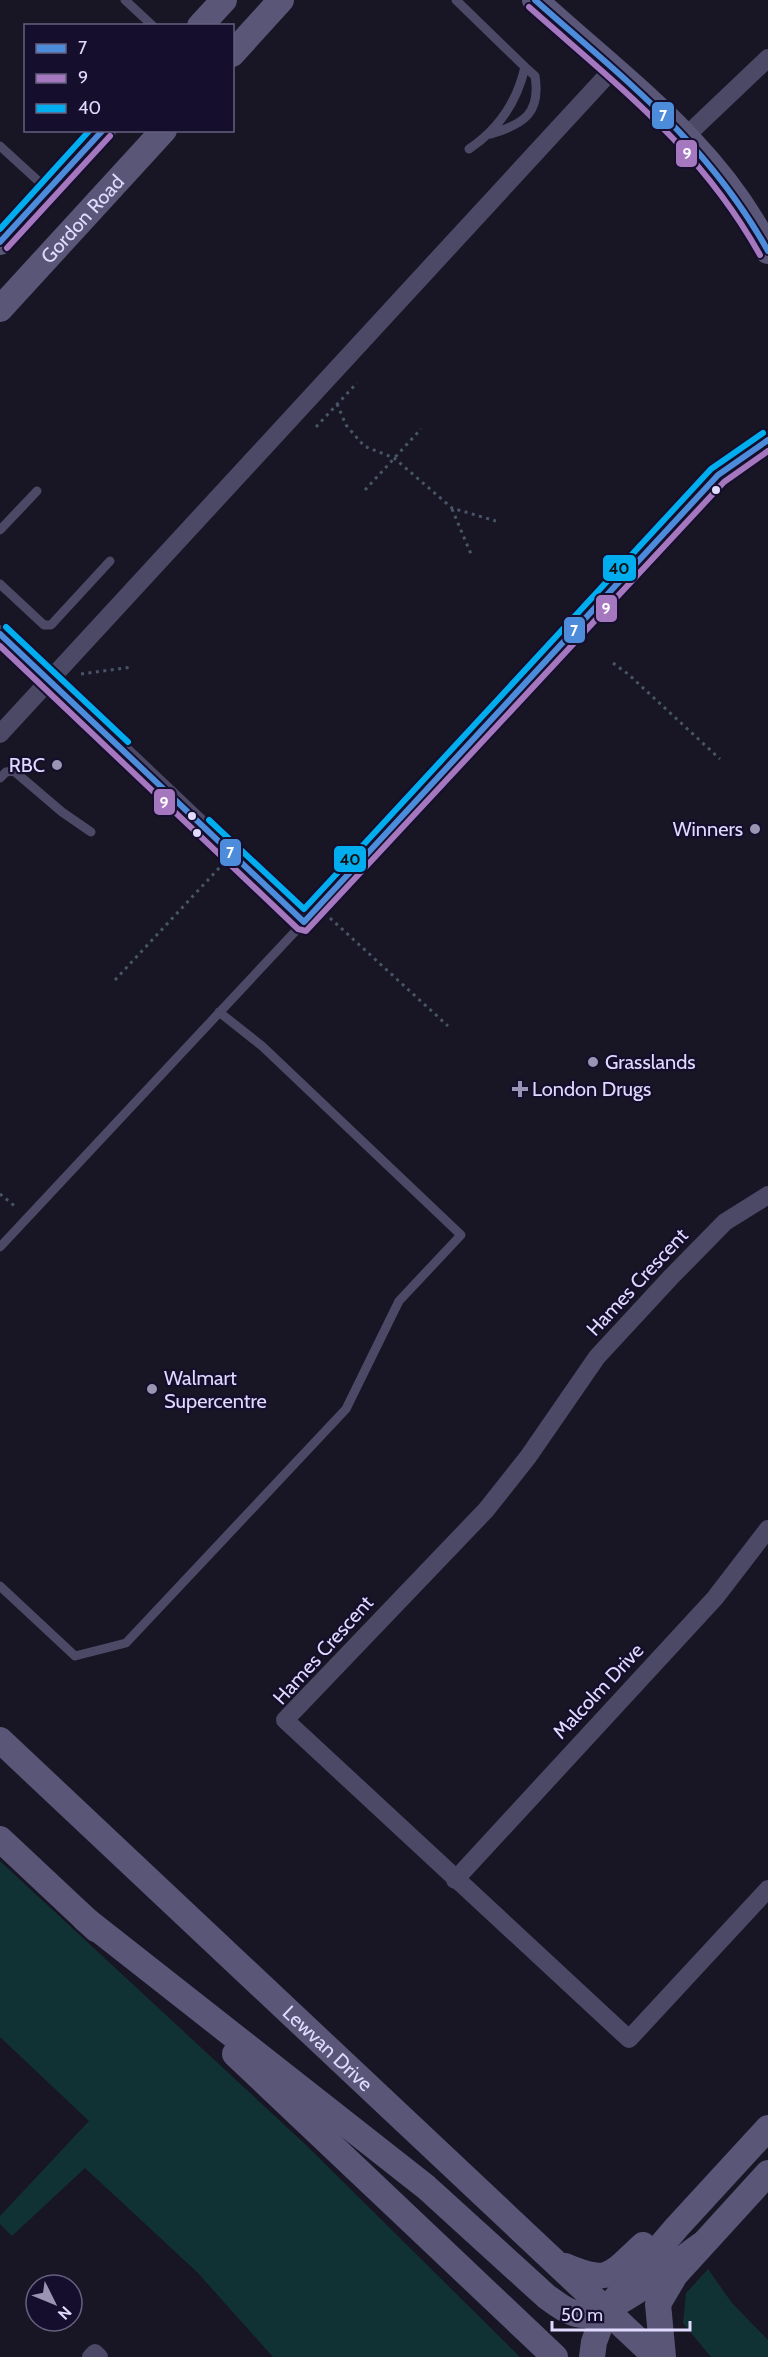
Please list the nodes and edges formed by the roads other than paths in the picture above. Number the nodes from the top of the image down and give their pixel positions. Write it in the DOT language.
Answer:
graph roads {
  1 [pos="125,0"];
  2 [pos="224,0"];
  3 [pos="281,0"];
  4 [pos="456,0"];
  5 [pos="536,0"];
  6 [pos="151,24"];
  7 [pos="202,24"];
  8 [pos="234,52"];
  9 [pos="768,58"];
  10 [pos="525,67"];
  11 [pos="612,70"];
  12 [pos="101,132"];
  13 [pos="162,132"];
  14 [pos="491,134"];
  15 [pos="686,136"];
  16 [pos="0,146"];
  17 [pos="469,150"];
  18 [pos="48,190"];
  19 [pos="0,242"];
  20 [pos="768,252"];
  21 [pos="0,309"];
  22 [pos="768,440"];
  23 [pos="37,491"];
  24 [pos="0,530"];
  25 [pos="110,561"];
  26 [pos="0,584"];
  27 [pos="0,634"];
  28 [pos="50,681"];
  29 [pos="0,734"];
  30 [pos="0,778"];
  31 [pos="91,832"];
  32 [pos="304,922"];
  33 [pos="219,1012"];
  34 [pos="768,1195"];
  35 [pos="0,1246"];
  36 [pos="767,1531"];
  37 [pos="0,1586"];
  38 [pos="0,1740"];
  39 [pos="0,1839"];
  40 [pos="455,1880"];
  41 [pos="768,1889"];
  42 [pos="85,1918"];
  43 [pos="768,2128"];
  44 [pos="732,2168"];
  45 [pos="768,2173"];
  46 [pos="701,2246"];
  47 [pos="550,2259"];
  48 [pos="606,2310"];
  49 [pos="91,2357"];
  50 [pos="99,2357"];
  51 [pos="555,2357"];
  52 [pos="592,2357"];
  53 [pos="656,2357"];
  54 [pos="663,2357"];
  1 -- 6 [label="lane"];
  2 -- 7 [label="main road"];
  3 -- 8 [label="main road"];
  4 -- 10 [label="lane"];
  5 -- 11 [label="main road"];
  9 -- 15 [label="street"];
  10 -- 14 [label="lane"];
  10 -- 14 [label="lane"];
  11 -- 15 [label="main road"];
  11 -- 28 [label="street"];
  12 -- 18 [label="main road"];
  13 -- 21 [label="main road, Gordon Road"];
  14 -- 17 [label="lane"];
  15 -- 20 [label="main road"];
  16 -- 18 [label="lane"];
  18 -- 19 [label="main road"];
  22 -- 32 [label="street"];
  23 -- 24 [label="lane"];
  25 -- 26 [label="lane"];
  27 -- 28 [label="street"];
  28 -- 29 [label="street"];
  28 -- 32 [label="street"];
  30 -- 31 [label="lane"];
  32 -- 33 [label="lane"];
  33 -- 35 [label="lane"];
  33 -- 37 [label="lane"];
  34 -- 40 [label="street, Hames Crescent"];
  36 -- 40 [label="street, Malcolm Drive"];
  38 -- 47 [label="main road, Lewvan Drive"];
  39 -- 42 [label="main road"];
  40 -- 41 [label="street, Hames Crescent"];
  42 -- 48 [label="main road"];
  42 -- 51 [label="main road"];
  43 -- 44 [label="main road"];
  44 -- 47 [label="main road"];
  44 -- 48 [label="main road"];
  45 -- 46 [label="main road"];
  46 -- 48 [label="main road"];
  46 -- 54 [label="main road"];
  47 -- 48 [label="main road, Lewvan Drive"];
  48 -- 52 [label="main road"];
  48 -- 53 [label="main road, Lewvan Drive"];
  49 -- 50 [label="street"];
}
